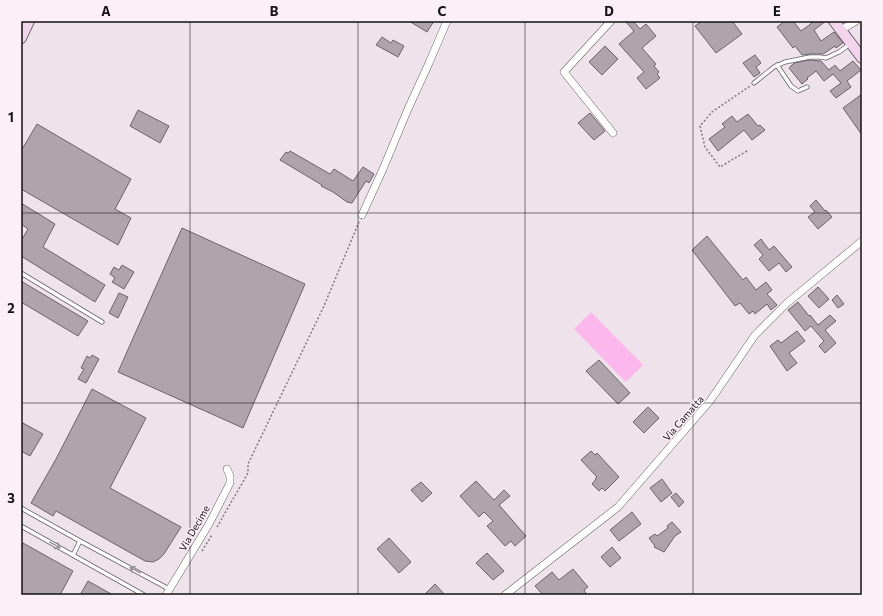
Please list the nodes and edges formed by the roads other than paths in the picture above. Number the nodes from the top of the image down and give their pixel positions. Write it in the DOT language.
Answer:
graph roads {
  1 [pos="29,21"];
  2 [pos="447,21"];
  3 [pos="611,21"];
  4 [pos="834,21"];
  5 [pos="856,21"];
  6 [pos="841,30"];
  7 [pos="21,38"];
  8 [pos="851,44"];
  9 [pos="862,58"];
  10 [pos="777,65"];
  11 [pos="754,83"];
  12 [pos="807,87"];
  13 [pos="613,133"];
  14 [pos="362,215"];
  15 [pos="862,241"];
  16 [pos="21,273"];
  17 [pos="102,322"];
  18 [pos="227,469"];
  19 [pos="21,508"];
  20 [pos="21,526"];
  21 [pos="80,541"];
  22 [pos="73,555"];
  23 [pos="168,592"];
  24 [pos="144,595"];
  25 [pos="505,595"];
  1 -- 7 [label="main road"];
  2 -- 14 [label="street"];
  3 -- 13 [label="street"];
  4 -- 6 [label="main road"];
  5 -- 6 [label="street"];
  6 -- 8 [label="main road"];
  8 -- 9 [label="main road"];
  8 -- 10 [label="lane"];
  10 -- 11 [label="lane"];
  10 -- 12 [label="lane"];
  15 -- 25 [label="street, Via Camatta"];
  16 -- 17 [label="lane"];
  18 -- 23 [label="street, Via Decime"];
  19 -- 21 [label="lane"];
  20 -- 22 [label="lane, one-way"];
  21 -- 22 [label="lane"];
  23 -- 21 [label="lane, one-way"];
  22 -- 24 [label="lane"];
}
